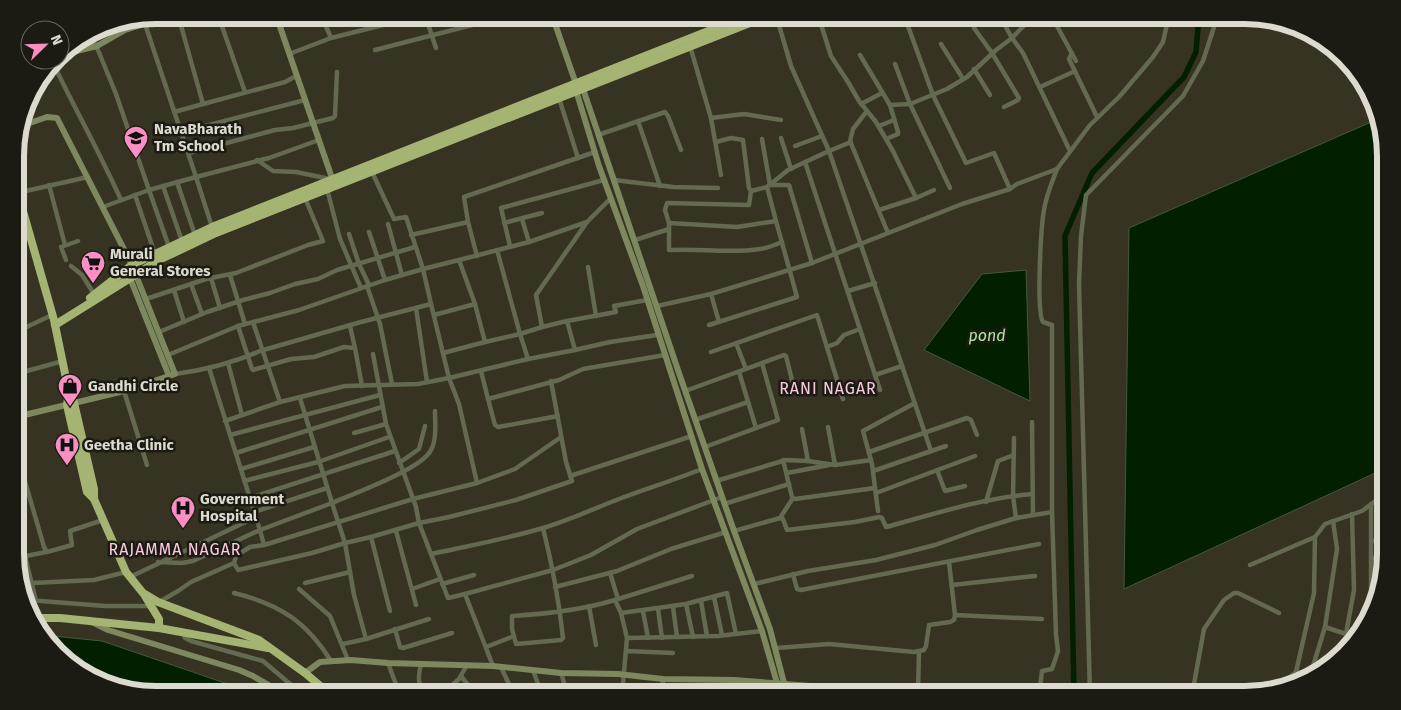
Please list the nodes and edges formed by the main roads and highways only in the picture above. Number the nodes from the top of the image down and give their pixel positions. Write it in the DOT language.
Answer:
graph roads {
  1 [pos="728,24"];
  2 [pos="747,24"];
  3 [pos="578,86"];
  4 [pos="414,152"];
  5 [pos="332,185"];
  6 [pos="24,215"];
  7 [pos="54,320"];
  8 [pos="154,604"];
  9 [pos="41,618"];
  10 [pos="159,628"];
  11 [pos="273,649"];
  12 [pos="321,686"];
  1 -- 3 [label="highway"];
  2 -- 3 [label="highway"];
  3 -- 4 [label="highway"];
  3 -- 4 [label="highway"];
  4 -- 5 [label="highway"];
  4 -- 5 [label="highway"];
  5 -- 7 [label="highway"];
  5 -- 7 [label="highway"];
  6 -- 7 [label="highway"];
  7 -- 8 [label="highway"];
  8 -- 10 [label="highway"];
  8 -- 11 [label="highway"];
  9 -- 10 [label="highway"];
  10 -- 11 [label="highway"];
  11 -- 12 [label="highway"];
}
